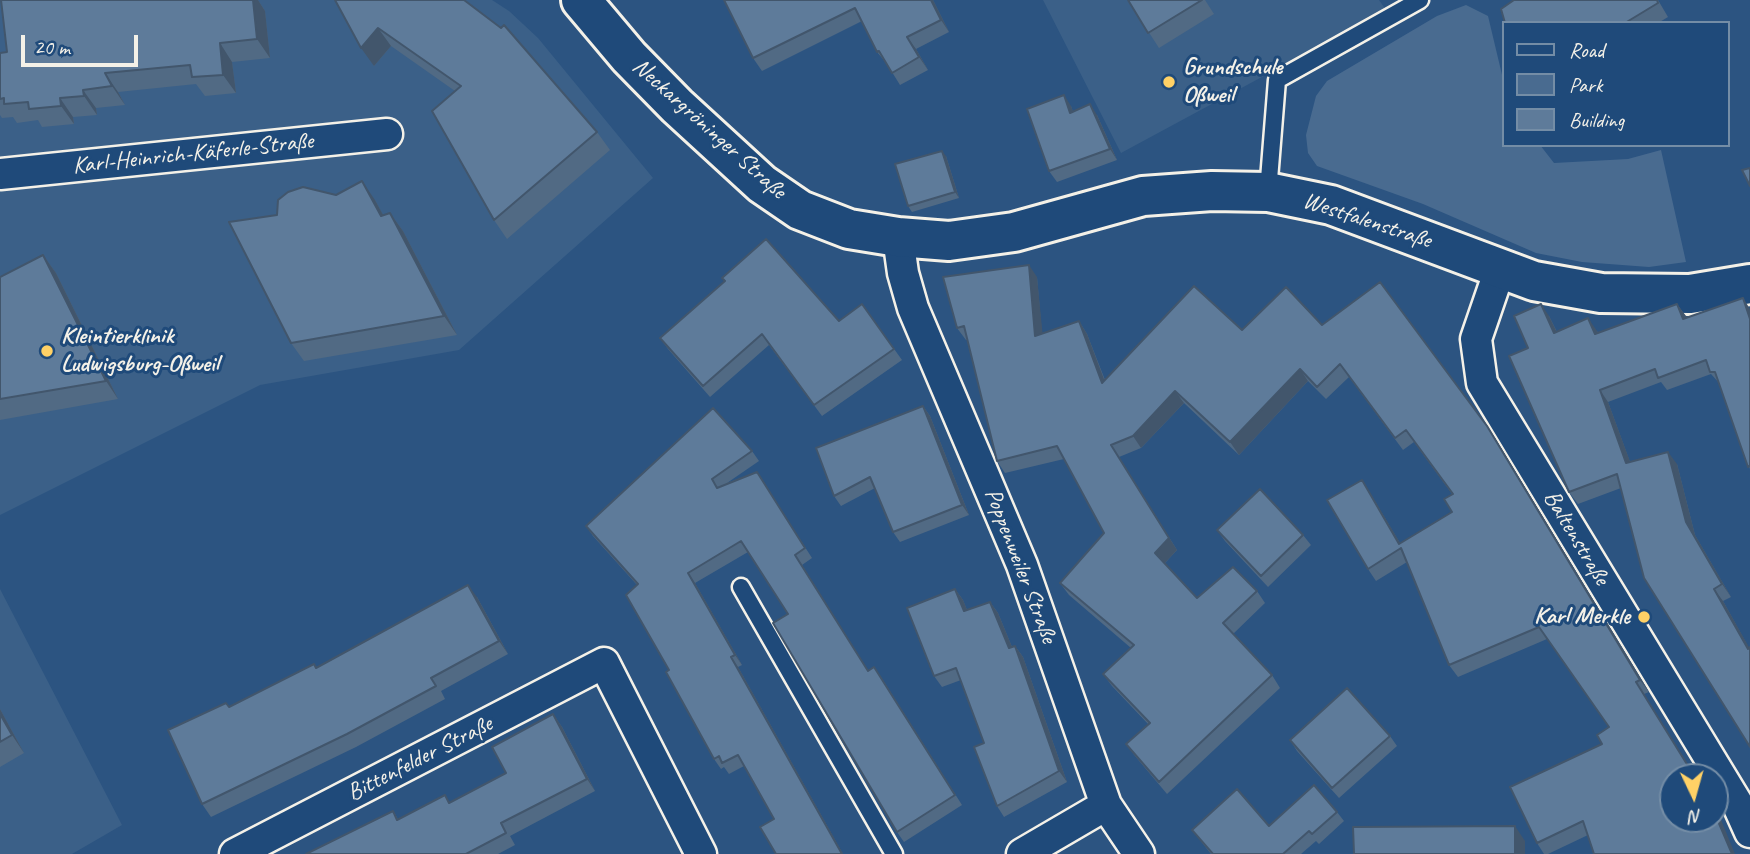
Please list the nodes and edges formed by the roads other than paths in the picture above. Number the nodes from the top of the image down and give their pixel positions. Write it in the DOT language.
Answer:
graph roads {
  1 [pos="581,0"];
  2 [pos="1420,0"];
  3 [pos="387,134"];
  4 [pos="0,174"];
  5 [pos="1269,192"];
  6 [pos="898,237"];
  7 [pos="1500,269"];
  8 [pos="1750,284"];
  9 [pos="741,587"];
  10 [pos="1106,805"];
  11 [pos="1750,832"];
  12 [pos="235,854"];
  13 [pos="701,854"];
  14 [pos="894,854"];
  15 [pos="1021,854"];
  16 [pos="1139,854"];
  1 -- 6 [label="main road, Neckargröninger Straße"];
  2 -- 5 [label="lane"];
  3 -- 4 [label="street, Karl-Heinrich-Käferle-Straße"];
  5 -- 6 [label="main road, Westfalenstraße"];
  5 -- 7 [label="main road, Westfalenstraße"];
  6 -- 10 [label="street, Poppenweiler Straße"];
  7 -- 8 [label="main road, Westfalenstraße"];
  7 -- 11 [label="street, Baltenstraße"];
  9 -- 14 [label="lane"];
  10 -- 15 [label="street"];
  10 -- 16 [label="street, Poppenweiler Straße"];
  12 -- 13 [label="street, Bittenfelder Straße"];
}
